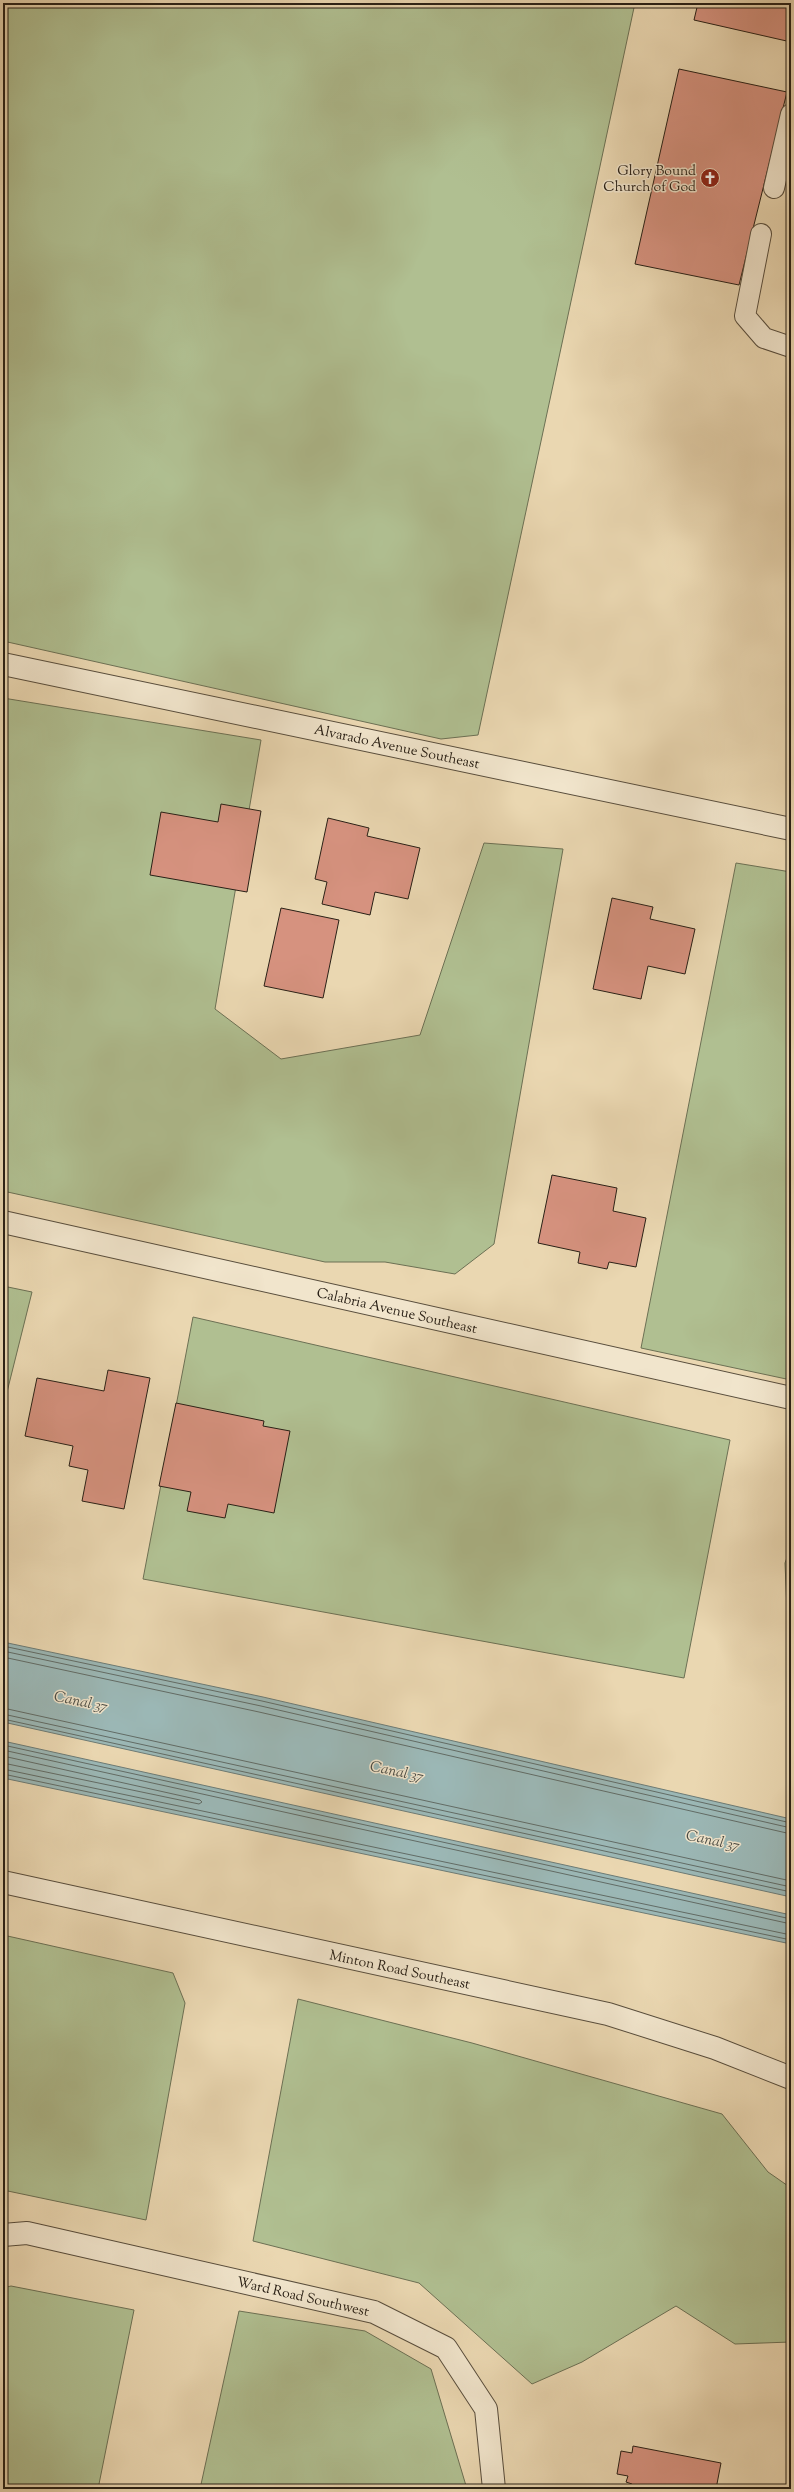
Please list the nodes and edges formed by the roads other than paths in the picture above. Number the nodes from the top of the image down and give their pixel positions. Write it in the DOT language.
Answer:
graph roads {
  1 [pos="791,114"];
  2 [pos="774,188"];
  3 [pos="761,234"];
  4 [pos="791,347"];
  5 [pos="3,664"];
  6 [pos="791,829"];
  7 [pos="3,1222"];
  8 [pos="791,1398"];
  9 [pos="3,1882"];
  10 [pos="791,2078"];
  11 [pos="3,2235"];
  12 [pos="494,2489"];
  1 -- 2 [label="lane"];
  3 -- 4 [label="lane"];
  5 -- 6 [label="street, Alvarado Avenue Southeast"];
  7 -- 8 [label="street, Calabria Avenue Southeast"];
  9 -- 10 [label="street, Minton Road Southeast"];
  11 -- 12 [label="street, Ward Road Southwest"];
}
